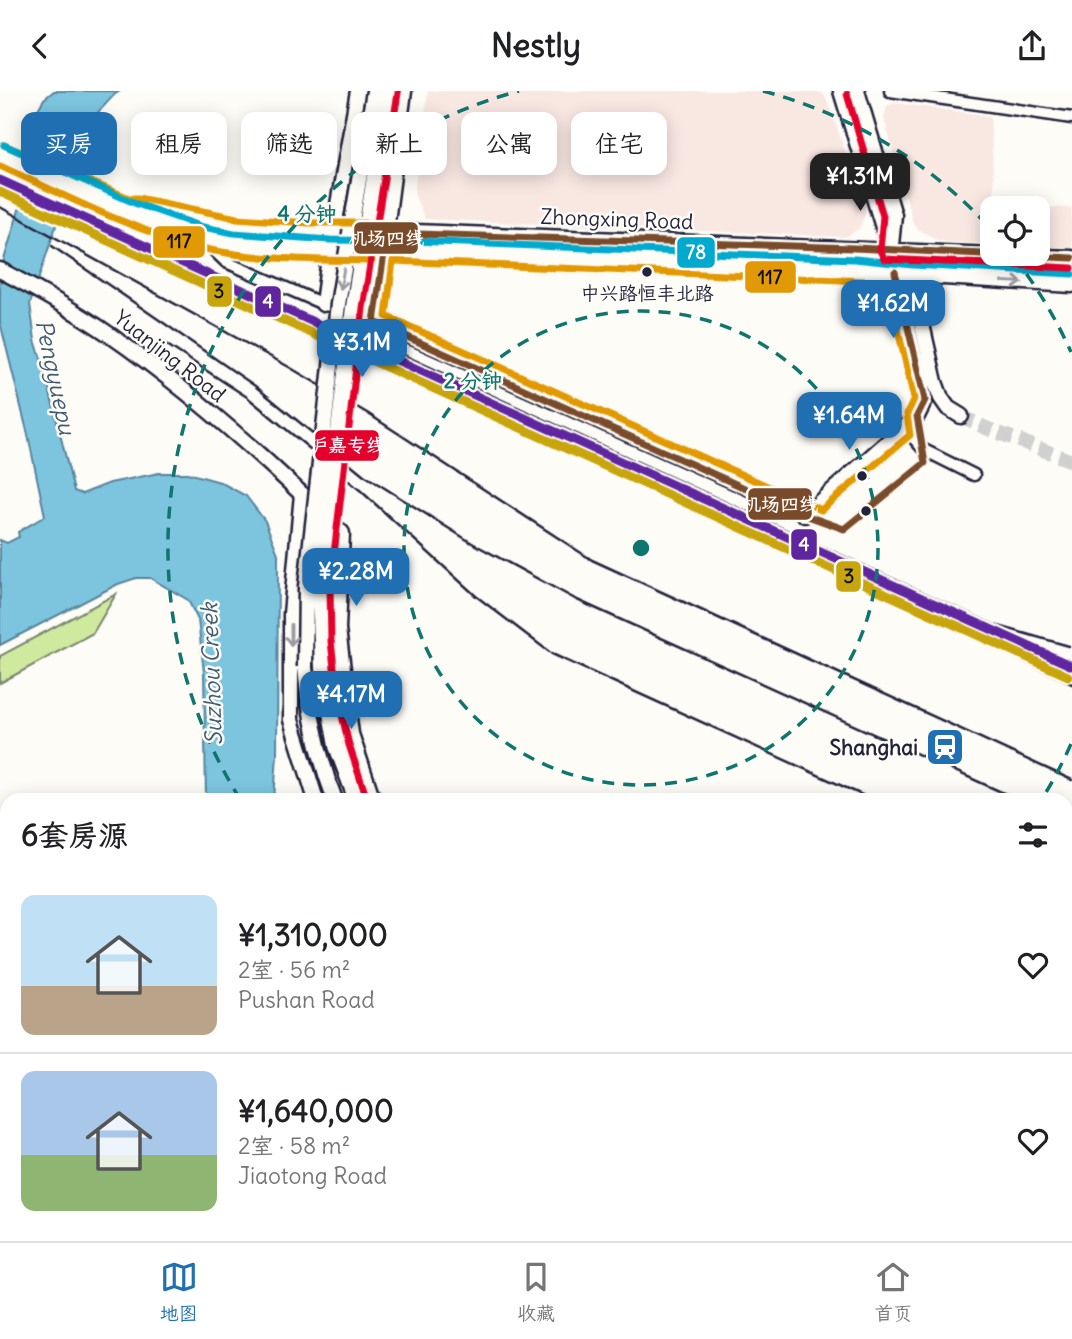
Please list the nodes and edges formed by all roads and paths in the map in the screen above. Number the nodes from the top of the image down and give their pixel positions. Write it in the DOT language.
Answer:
graph roads {
  1 [pos="358,91"];
  2 [pos="374,91"];
  3 [pos="388,91"];
  4 [pos="404,91"];
  5 [pos="841,91"];
  6 [pos="857,91"];
  7 [pos="890,91"];
  8 [pos="1072,118"];
  9 [pos="0,155"];
  10 [pos="201,230"];
  11 [pos="333,233"];
  12 [pos="387,233"];
  13 [pos="330,250"];
  14 [pos="384,250"];
  15 [pos="890,250"];
  16 [pos="1072,258"];
  17 [pos="0,270"];
  18 [pos="895,272"];
  19 [pos="1072,285"];
  20 [pos="323,304"];
  21 [pos="374,322"];
  22 [pos="961,416"];
  23 [pos="904,427"];
  24 [pos="974,474"];
  25 [pos="302,493"];
  26 [pos="804,515"];
  27 [pos="314,793"];
  28 [pos="333,793"];
  29 [pos="353,793"];
  30 [pos="371,793"];
  1 -- 11 [label="main road"];
  2 -- 28 [label="main road, one-way, bridge"];
  3 -- 29 [label="main road, bridge"];
  4 -- 12 [label="main road"];
  5 -- 15 [label="main road"];
  6 -- 15 [label="main road"];
  7 -- 8 [label="street"];
  9 -- 10 [label="main road"];
  10 -- 11 [label="main road, Zhongxing Road"];
  10 -- 13 [label="main road, Zhongxing Road"];
  10 -- 20 [label="street"];
  11 -- 12 [label="main road, Zhongxing Road"];
  11 -- 13 [label="main road"];
  12 -- 14 [label="main road"];
  12 -- 15 [label="main road, Zhongxing Road"];
  13 -- 14 [label="main road, Zhongxing Road"];
  13 -- 20 [label="main road"];
  14 -- 18 [label="main road, Zhongxing Road"];
  14 -- 21 [label="main road"];
  15 -- 16 [label="main road, Zhongxing Road"];
  15 -- 18 [label="main road"];
  17 -- 25 [label="main road, Yuanjing Road"];
  18 -- 19 [label="main road, Zhongxing Road, one-way"];
  18 -- 22 [label="main road"];
  18 -- 23 [label="main road"];
  20 -- 21 [label="street"];
  21 -- 26 [label="street"];
  23 -- 24 [label="street"];
  23 -- 26 [label="main road"];
  25 -- 27 [label="main road, one-way"];
  25 -- 30 [label="main road, Yuanjing Road"];
}
